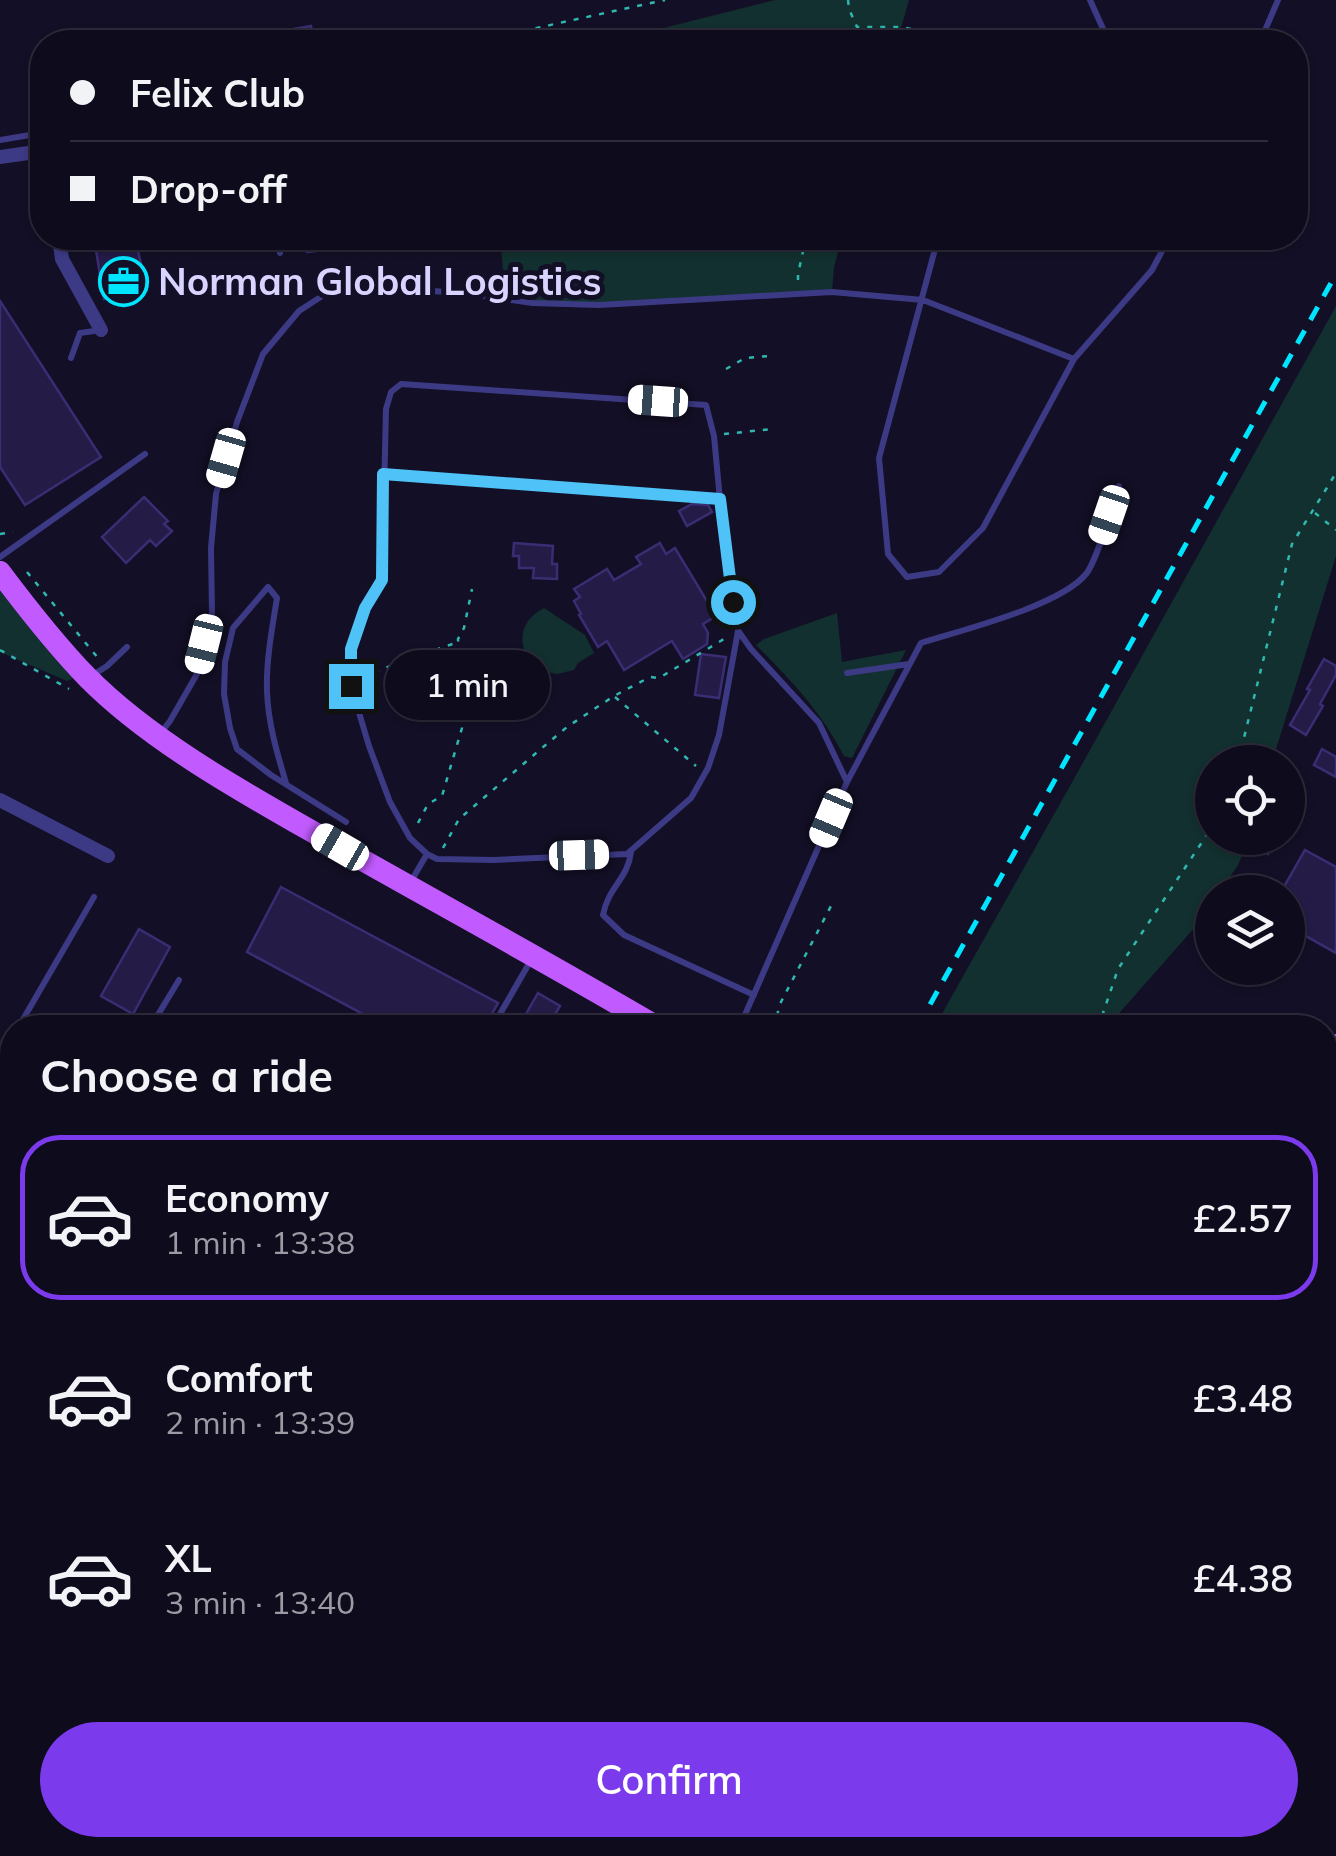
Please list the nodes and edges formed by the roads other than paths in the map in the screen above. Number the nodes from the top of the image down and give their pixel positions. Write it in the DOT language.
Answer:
graph roads {
  1 [pos="1090,0"];
  2 [pos="1278,0"];
  3 [pos="1104,30"];
  4 [pos="1265,30"];
  5 [pos="30,135"];
  6 [pos="0,140"];
  7 [pos="30,153"];
  8 [pos="0,157"];
  9 [pos="61,250"];
  10 [pos="279,250"];
  11 [pos="935,250"];
  12 [pos="1162,250"];
  13 [pos="280,253"];
  14 [pos="923,300"];
  15 [pos="101,330"];
  16 [pos="72,358"];
  17 [pos="1074,359"];
  18 [pos="145,454"];
  19 [pos="383,474"];
  20 [pos="1120,486"];
  21 [pos="720,499"];
  22 [pos="0,557"];
  23 [pos="11,569"];
  24 [pos="738,631"];
  25 [pos="127,647"];
  26 [pos="910,664"];
  27 [pos="98,672"];
  28 [pos="847,673"];
  29 [pos="158,735"];
  30 [pos="847,782"];
  31 [pos="286,784"];
  32 [pos="0,800"];
  33 [pos="346,822"];
  34 [pos="631,851"];
  35 [pos="427,854"];
  36 [pos="108,856"];
  37 [pos="408,886"];
  38 [pos="94,897"];
  39 [pos="534,954"];
  40 [pos="179,980"];
  41 [pos="754,995"];
  42 [pos="26,1015"];
  43 [pos="158,1015"];
  44 [pos="499,1015"];
  45 [pos="637,1015"];
  46 [pos="745,1015"];
  1 -- 3 [label="lane"];
  2 -- 4 [label="lane"];
  5 -- 6 [label="lane"];
  7 -- 8 [label="street"];
  9 -- 15 [label="street"];
  10 -- 13 [label="lane"];
  11 -- 14 [label="lane"];
  12 -- 17 [label="lane"];
  14 -- 17 [label="lane"];
  14 -- 17 [label="lane"];
  14 -- 29 [label="lane"];
  15 -- 16 [label="lane"];
  18 -- 22 [label="lane"];
  19 -- 21 [label="lane"];
  19 -- 21 [label="lane"];
  19 -- 35 [label="lane"];
  20 -- 26 [label="lane"];
  21 -- 24 [label="lane"];
  23 -- 27 [label="main road"];
  24 -- 30 [label="lane"];
  24 -- 34 [label="lane"];
  25 -- 27 [label="lane"];
  26 -- 28 [label="lane"];
  26 -- 30 [label="lane"];
  27 -- 29 [label="main road"];
  29 -- 37 [label="main road"];
  30 -- 41 [label="lane"];
  31 -- 31 [label="lane"];
  31 -- 33 [label="lane"];
  32 -- 36 [label="street"];
  34 -- 35 [label="lane"];
  34 -- 41 [label="lane"];
  35 -- 37 [label="lane"];
  37 -- 39 [label="main road"];
  38 -- 42 [label="lane"];
  39 -- 44 [label="lane"];
  39 -- 45 [label="main road"];
  40 -- 43 [label="lane"];
  41 -- 46 [label="lane"];
}
